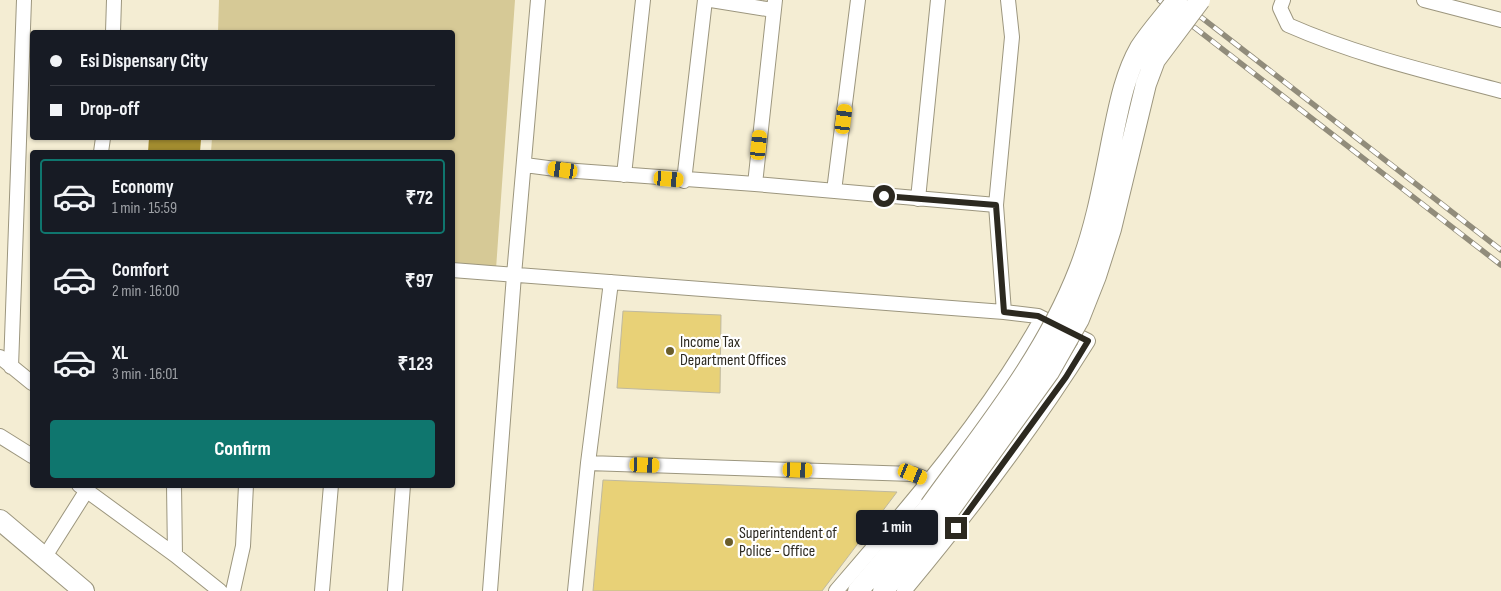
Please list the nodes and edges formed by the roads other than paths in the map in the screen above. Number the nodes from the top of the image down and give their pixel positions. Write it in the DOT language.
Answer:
graph roads {
  1 [pos="24,0"];
  2 [pos="114,0"];
  3 [pos="538,0"];
  4 [pos="643,0"];
  5 [pos="705,0"];
  6 [pos="711,0"];
  7 [pos="858,0"];
  8 [pos="938,0"];
  9 [pos="1008,0"];
  10 [pos="1177,0"];
  11 [pos="1200,0"];
  12 [pos="1283,0"];
  13 [pos="1424,0"];
  14 [pos="774,5"];
  15 [pos="1501,20"];
  16 [pos="113,30"];
  17 [pos="1501,91"];
  18 [pos="525,165"];
  19 [pos="624,175"];
  20 [pos="684,180"];
  21 [pos="755,184"];
  22 [pos="834,191"];
  23 [pos="918,198"];
  24 [pos="996,205"];
  25 [pos="455,270"];
  26 [pos="514,274"];
  27 [pos="611,282"];
  28 [pos="1004,312"];
  29 [pos="1042,318"];
  30 [pos="0,357"];
  31 [pos="11,367"];
  32 [pos="30,381"];
  33 [pos="0,436"];
  34 [pos="30,455"];
  35 [pos="588,463"];
  36 [pos="931,481"];
  37 [pos="84,488"];
  38 [pos="86,488"];
  39 [pos="174,488"];
  40 [pos="246,488"];
  41 [pos="331,488"];
  42 [pos="403,488"];
  43 [pos="936,513"];
  44 [pos="0,520"];
  45 [pos="175,555"];
  46 [pos="44,558"];
  47 [pos="84,591"];
  48 [pos="220,591"];
  49 [pos="233,591"];
  50 [pos="322,591"];
  51 [pos="395,591"];
  52 [pos="490,591"];
  53 [pos="575,591"];
  54 [pos="836,591"];
  55 [pos="858,591"];
  56 [pos="883,591"];
  57 [pos="904,591"];
  1 -- 31 [label="street"];
  2 -- 16 [label="street"];
  3 -- 18 [label="street"];
  4 -- 19 [label="street"];
  5 -- 20 [label="street"];
  6 -- 14 [label="street"];
  7 -- 22 [label="street"];
  8 -- 23 [label="street"];
  9 -- 24 [label="street"];
  10 -- 43 [label="main road, bridge"];
  11 -- 43 [label="main road, bridge"];
  12 -- 17 [label="street"];
  13 -- 15 [label="street"];
  14 -- 21 [label="street"];
  18 -- 19 [label="street"];
  18 -- 26 [label="street"];
  19 -- 20 [label="street"];
  20 -- 21 [label="street"];
  21 -- 22 [label="street"];
  22 -- 23 [label="street"];
  23 -- 24 [label="street"];
  24 -- 28 [label="street"];
  25 -- 26 [label="street"];
  26 -- 27 [label="street"];
  26 -- 52 [label="street"];
  27 -- 28 [label="street"];
  27 -- 35 [label="street"];
  28 -- 29 [label="street"];
  29 -- 36 [label="street"];
  29 -- 57 [label="street"];
  30 -- 31 [label="street"];
  31 -- 32 [label="street"];
  33 -- 34 [label="street"];
  35 -- 36 [label="street"];
  35 -- 53 [label="street"];
  36 -- 54 [label="street"];
  37 -- 46 [label="street"];
  38 -- 45 [label="street"];
  39 -- 45 [label="street"];
  40 -- 49 [label="street"];
  41 -- 50 [label="street"];
  42 -- 51 [label="street"];
  43 -- 55 [label="main road"];
  43 -- 56 [label="main road"];
  44 -- 46 [label="main road"];
  45 -- 48 [label="street"];
  46 -- 47 [label="main road"];
}
